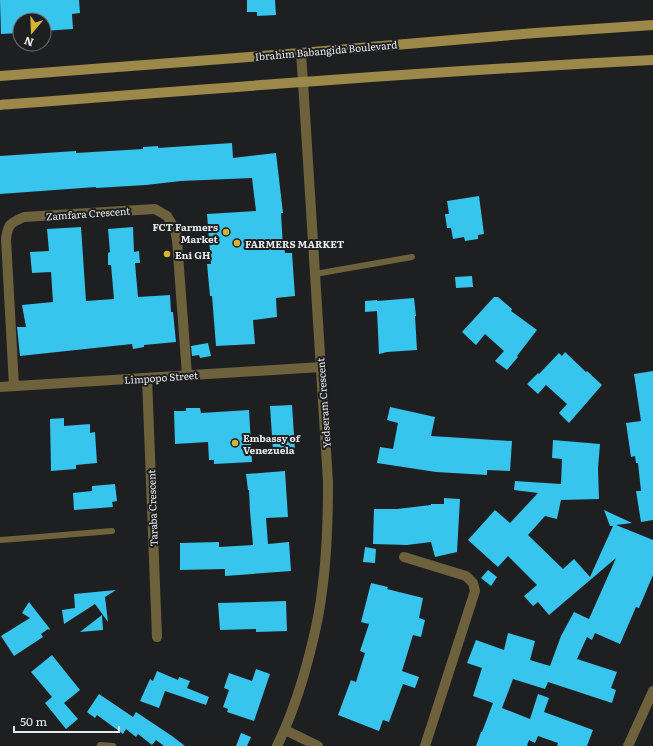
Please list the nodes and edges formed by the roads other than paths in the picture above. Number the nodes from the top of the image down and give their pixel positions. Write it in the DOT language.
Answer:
graph roads {
  1 [pos="653,25"];
  2 [pos="301,53"];
  3 [pos="653,60"];
  4 [pos="0,76"];
  5 [pos="304,82"];
  6 [pos="0,105"];
  7 [pos="412,256"];
  8 [pos="315,274"];
  9 [pos="321,368"];
  10 [pos="187,375"];
  11 [pos="147,378"];
  12 [pos="14,386"];
  13 [pos="0,387"];
  14 [pos="112,531"];
  15 [pos="0,540"];
  16 [pos="404,557"];
  17 [pos="157,637"];
  18 [pos="653,691"];
  19 [pos="285,730"];
  20 [pos="101,746"];
  21 [pos="113,746"];
  22 [pos="277,746"];
  23 [pos="318,746"];
  24 [pos="425,746"];
  25 [pos="628,746"];
  1 -- 2 [label="street, Ibrahim Babangida Boulevard"];
  2 -- 4 [label="street, Ibrahim Babangida Boulevard"];
  2 -- 5 [label="street, Yedseram Crescent"];
  3 -- 5 [label="street"];
  5 -- 6 [label="street"];
  5 -- 8 [label="street, Yedseram Crescent"];
  7 -- 8 [label="lane"];
  8 -- 9 [label="street, Yedseram Crescent"];
  9 -- 10 [label="street, Limpopo Street"];
  9 -- 19 [label="street, Yedseram Crescent"];
  10 -- 11 [label="street, Limpopo Street"];
  10 -- 12 [label="street, Zamfara Crescent"];
  11 -- 12 [label="street, Limpopo Street"];
  11 -- 17 [label="street, Taraba Crescent"];
  12 -- 13 [label="street, Limpopo Street"];
  14 -- 15 [label="lane"];
  16 -- 24 [label="street"];
  18 -- 25 [label="street"];
  19 -- 22 [label="street, Yedseram Crescent"];
  19 -- 23 [label="street"];
  20 -- 21 [label="lane"];
}
